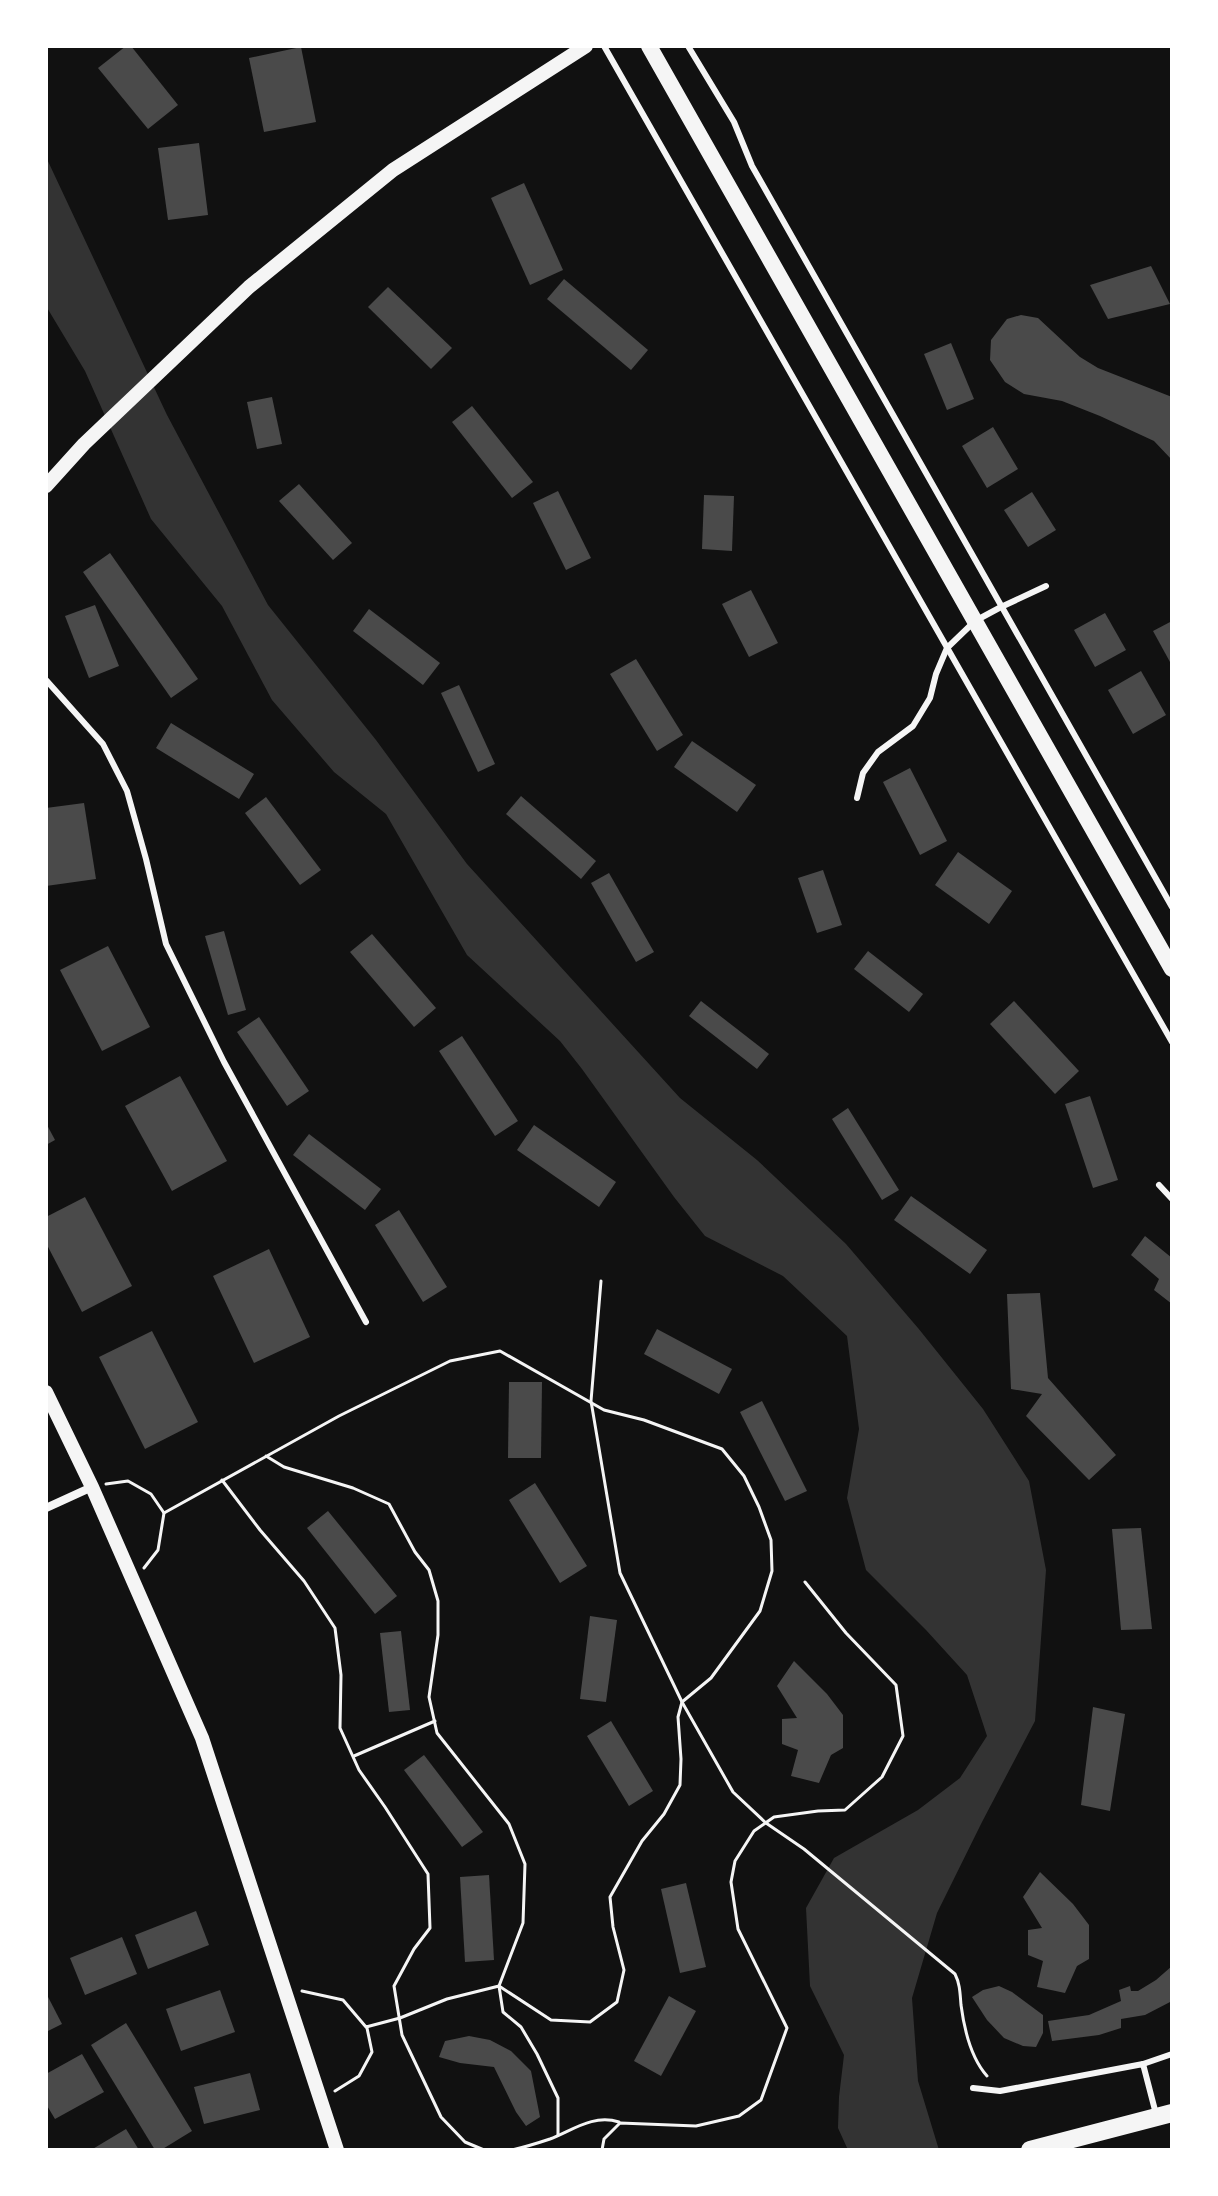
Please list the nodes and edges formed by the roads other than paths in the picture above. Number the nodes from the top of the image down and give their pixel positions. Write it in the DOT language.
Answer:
graph roads {
  1 [pos="586,46"];
  2 [pos="604,46"];
  3 [pos="649,46"];
  4 [pos="688,46"];
  5 [pos="46,486"];
  6 [pos="1046,586"];
  7 [pos="1001,607"];
  8 [pos="975,621"];
  9 [pos="947,648"];
  10 [pos="46,680"];
  11 [pos="857,798"];
  12 [pos="1172,907"];
  13 [pos="1172,969"];
  14 [pos="1172,1042"];
  15 [pos="1159,1185"];
  16 [pos="1172,1199"];
  17 [pos="366,1322"];
  18 [pos="46,1392"];
  19 [pos="92,1487"];
  20 [pos="46,1508"];
  21 [pos="1172,2054"];
  22 [pos="1143,2064"];
  23 [pos="973,2088"];
  24 [pos="1164,2115"];
  25 [pos="337,2150"];
  26 [pos="1030,2150"];
  1 -- 5 [label="street"];
  2 -- 9 [label="lane"];
  3 -- 8 [label="main road"];
  4 -- 7 [label="lane"];
  6 -- 7 [label="lane"];
  7 -- 8 [label="lane"];
  7 -- 12 [label="lane"];
  8 -- 9 [label="lane"];
  8 -- 13 [label="main road"];
  9 -- 11 [label="lane"];
  9 -- 14 [label="lane"];
  10 -- 17 [label="lane"];
  15 -- 16 [label="lane"];
  18 -- 19 [label="street"];
  19 -- 20 [label="street"];
  19 -- 25 [label="street"];
  21 -- 22 [label="lane"];
  22 -- 23 [label="lane"];
  22 -- 24 [label="lane"];
  24 -- 26 [label="main road"];
}
